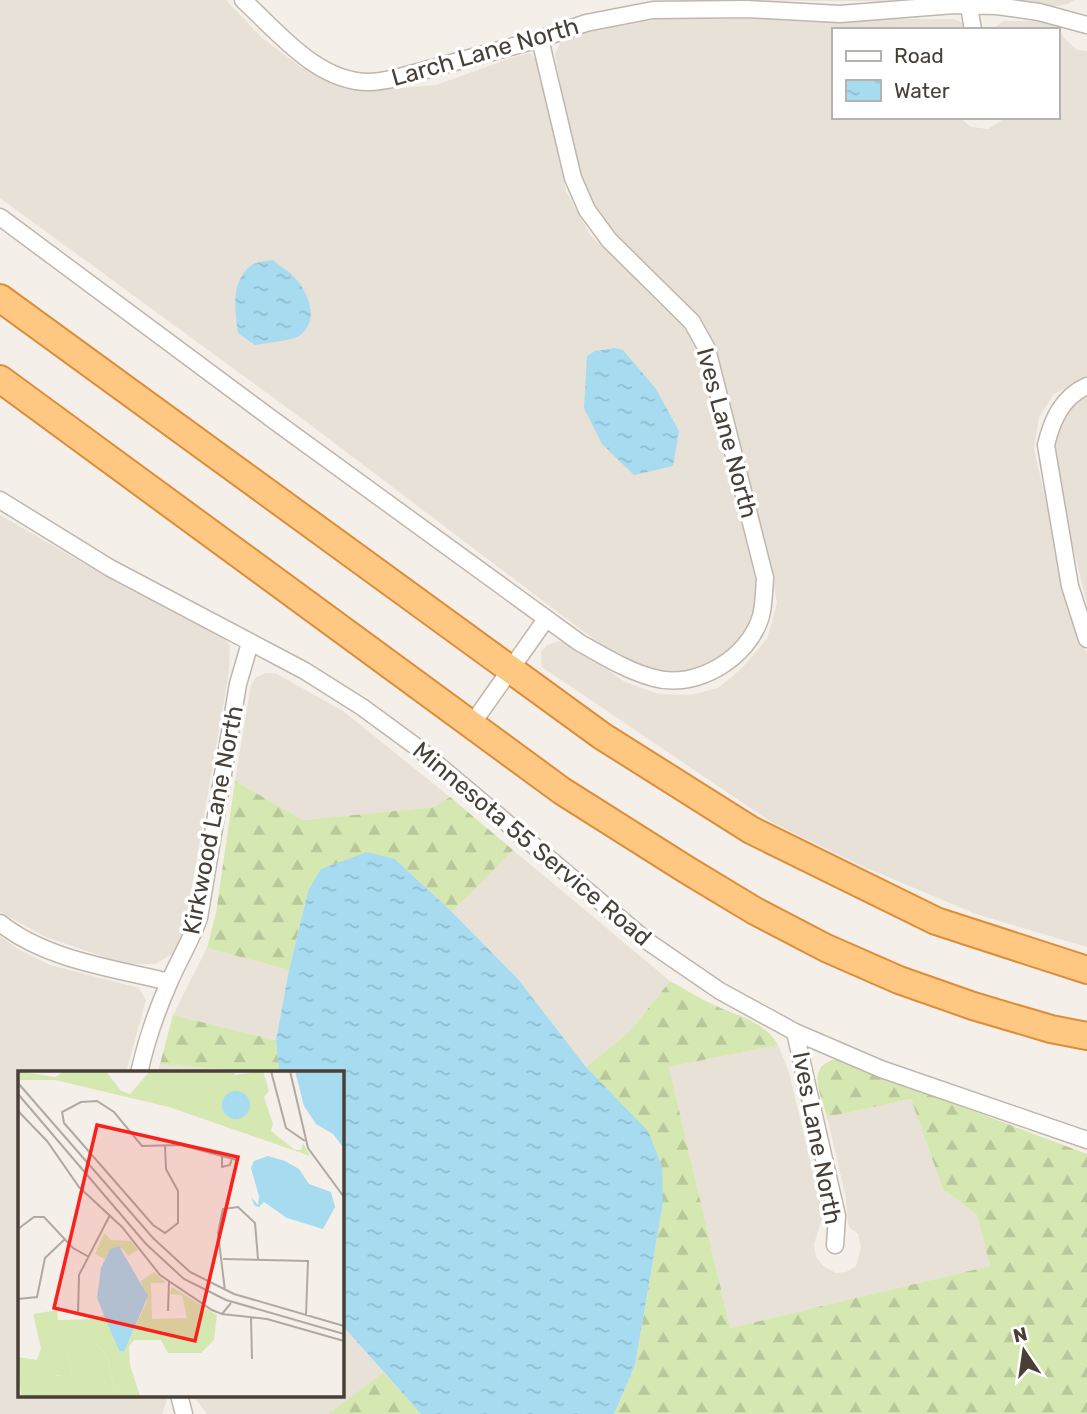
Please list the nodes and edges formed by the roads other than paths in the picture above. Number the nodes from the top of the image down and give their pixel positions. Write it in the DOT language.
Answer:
graph roads {
  1 [pos="243,0"];
  2 [pos="969,6"];
  3 [pos="1040,12"];
  4 [pos="1087,25"];
  5 [pos="973,28"];
  6 [pos="1052,28"];
  7 [pos="540,39"];
  8 [pos="0,217"];
  9 [pos="0,298"];
  10 [pos="0,379"];
  11 [pos="1087,386"];
  12 [pos="0,500"];
  13 [pos="546,619"];
  14 [pos="1087,639"];
  15 [pos="250,643"];
  16 [pos="511,669"];
  17 [pos="472,724"];
  18 [pos="0,923"];
  19 [pos="1087,970"];
  20 [pos="169,982"];
  21 [pos="795,1032"];
  22 [pos="1087,1036"];
  23 [pos="140,1071"];
  24 [pos="1087,1140"];
  25 [pos="835,1245"];
  26 [pos="178,1396"];
  27 [pos="184,1414"];
  1 -- 7 [label="street, Larch Lane North"];
  2 -- 3 [label="street, Larch Lane North"];
  2 -- 5 [label="street"];
  2 -- 7 [label="street, Larch Lane North"];
  3 -- 4 [label="street, Larch Lane North"];
  3 -- 6 [label="street"];
  7 -- 13 [label="street, Ives Lane North"];
  8 -- 13 [label="street, Ives Lane North"];
  9 -- 16 [label="highway"];
  10 -- 17 [label="highway"];
  11 -- 14 [label="street"];
  12 -- 15 [label="street, Minnesota 55 Service Road"];
  13 -- 16 [label="street"];
  15 -- 20 [label="street, Kirkwood Lane North"];
  15 -- 21 [label="street, Minnesota 55 Service Road"];
  16 -- 17 [label="street"];
  16 -- 19 [label="highway"];
  17 -- 22 [label="highway"];
  18 -- 20 [label="street"];
  20 -- 23 [label="street, Kirkwood Lane North"];
  21 -- 24 [label="street, Minnesota 55 Service Road"];
  21 -- 25 [label="street, Ives Lane North"];
  26 -- 27 [label="street"];
}
